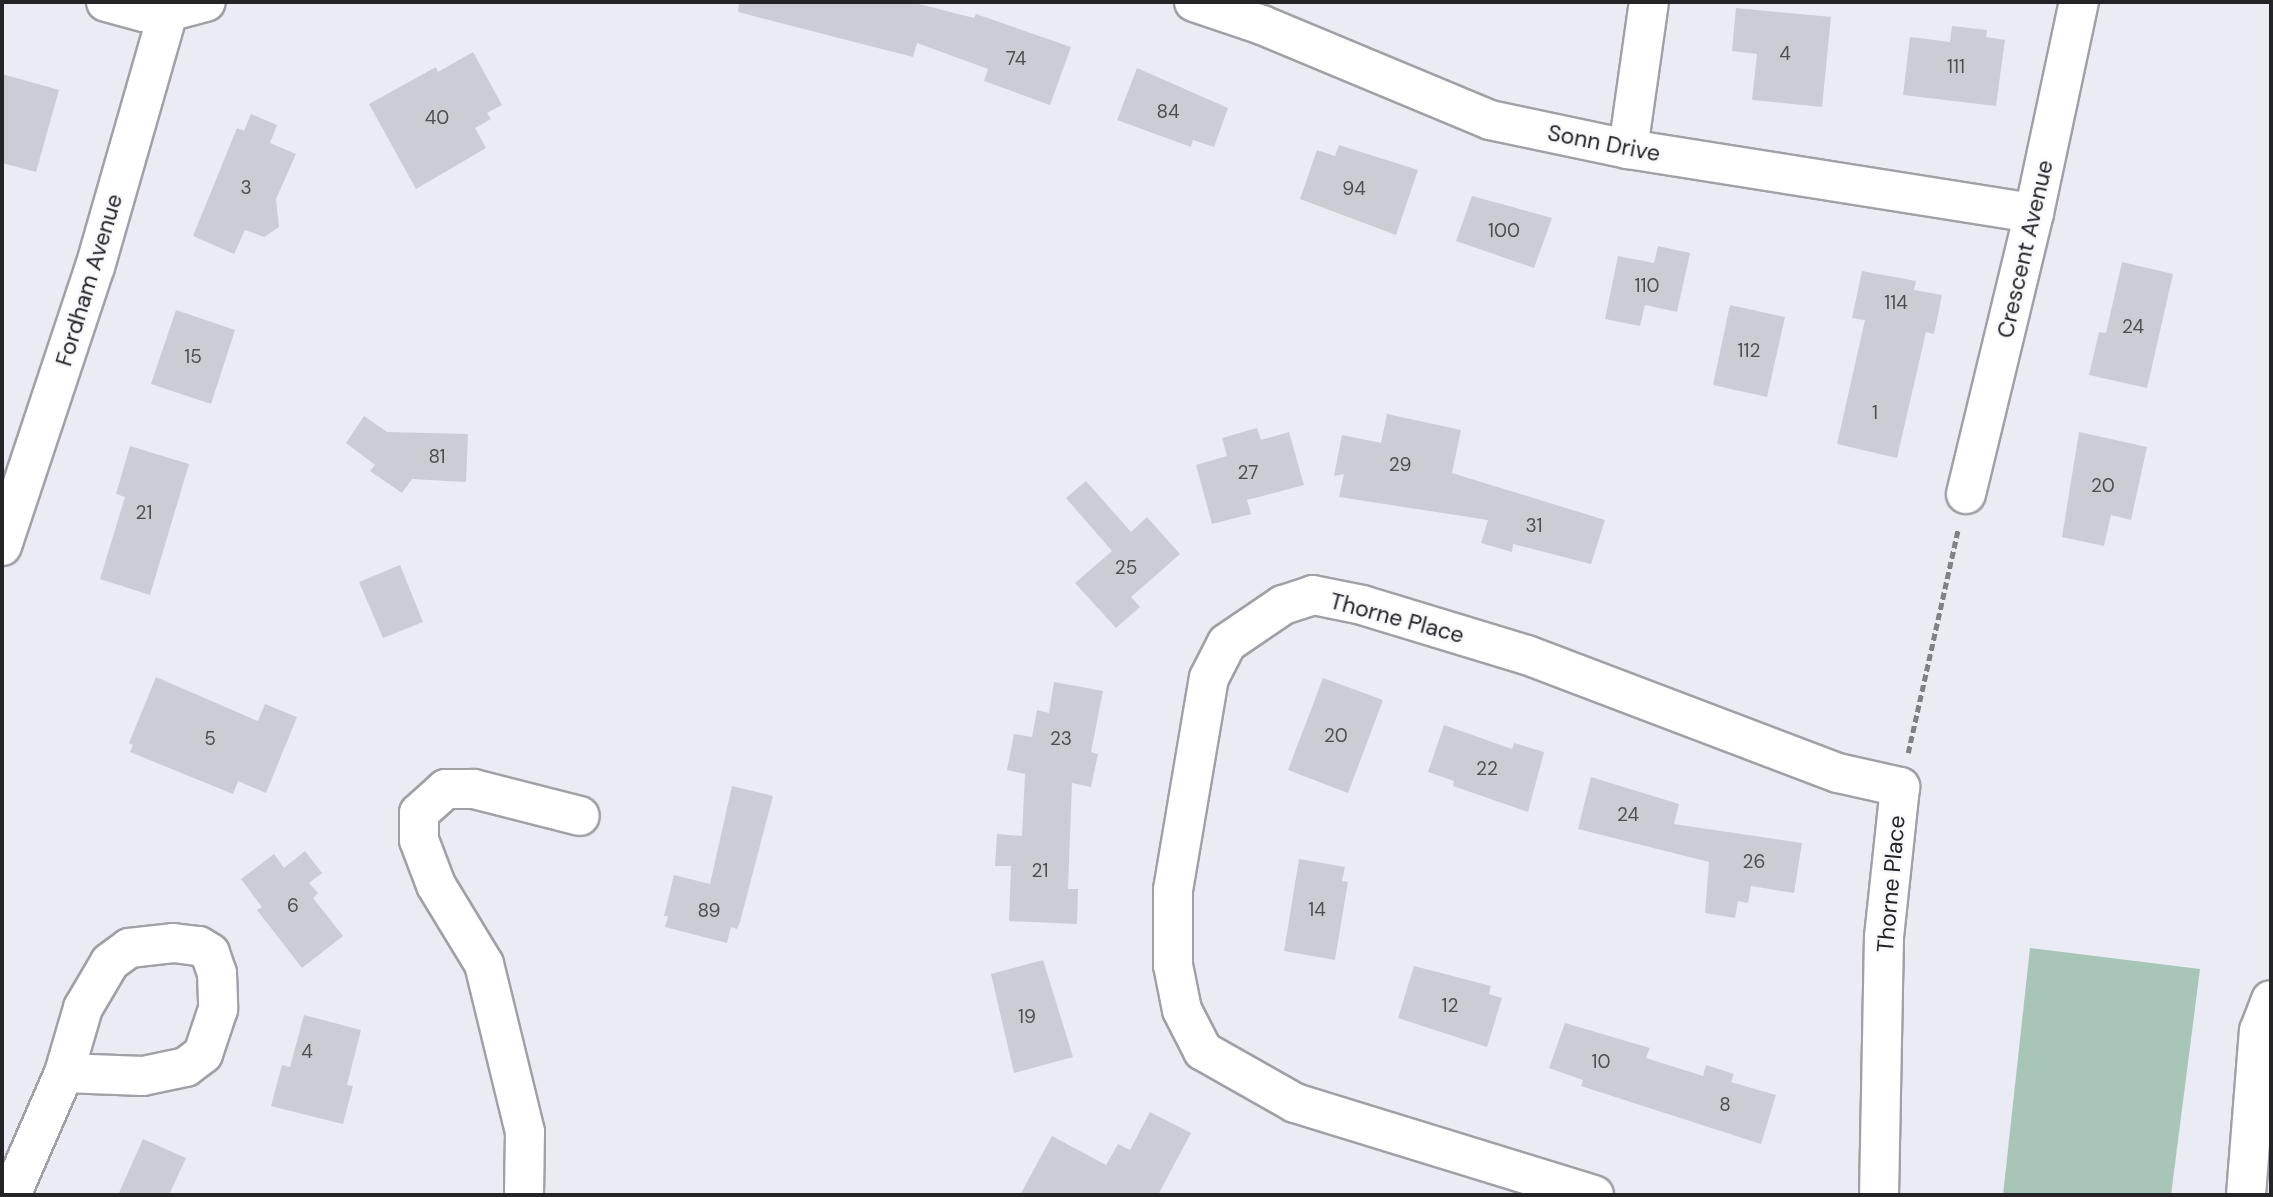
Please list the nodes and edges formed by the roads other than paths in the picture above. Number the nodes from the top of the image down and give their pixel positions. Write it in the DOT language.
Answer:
graph roads {
  1 [pos="106,2"];
  2 [pos="206,2"];
  3 [pos="1194,2"];
  4 [pos="1649,2"];
  5 [pos="2079,2"];
  6 [pos="168,12"];
  7 [pos="1628,149"];
  8 [pos="2034,213"];
  9 [pos="1966,494"];
  10 [pos="2,546"];
  11 [pos="580,816"];
  12 [pos="2271,1000"];
  13 [pos="64,1073"];
  14 [pos="11,1195"];
  15 [pos="524,1195"];
  16 [pos="1594,1195"];
  17 [pos="1879,1195"];
  18 [pos="2246,1195"];
  1 -- 6 [label="street"];
  2 -- 6 [label="street"];
  3 -- 7 [label="street, Sonn Drive"];
  4 -- 7 [label="street"];
  5 -- 8 [label="street, Crescent Avenue"];
  6 -- 10 [label="street, Fordham Avenue"];
  7 -- 8 [label="street, Sonn Drive"];
  8 -- 9 [label="street, Crescent Avenue"];
  11 -- 15 [label="street"];
  12 -- 18 [label="street"];
  13 -- 14 [label="street"];
  16 -- 17 [label="street, Thorne Place"];
}
